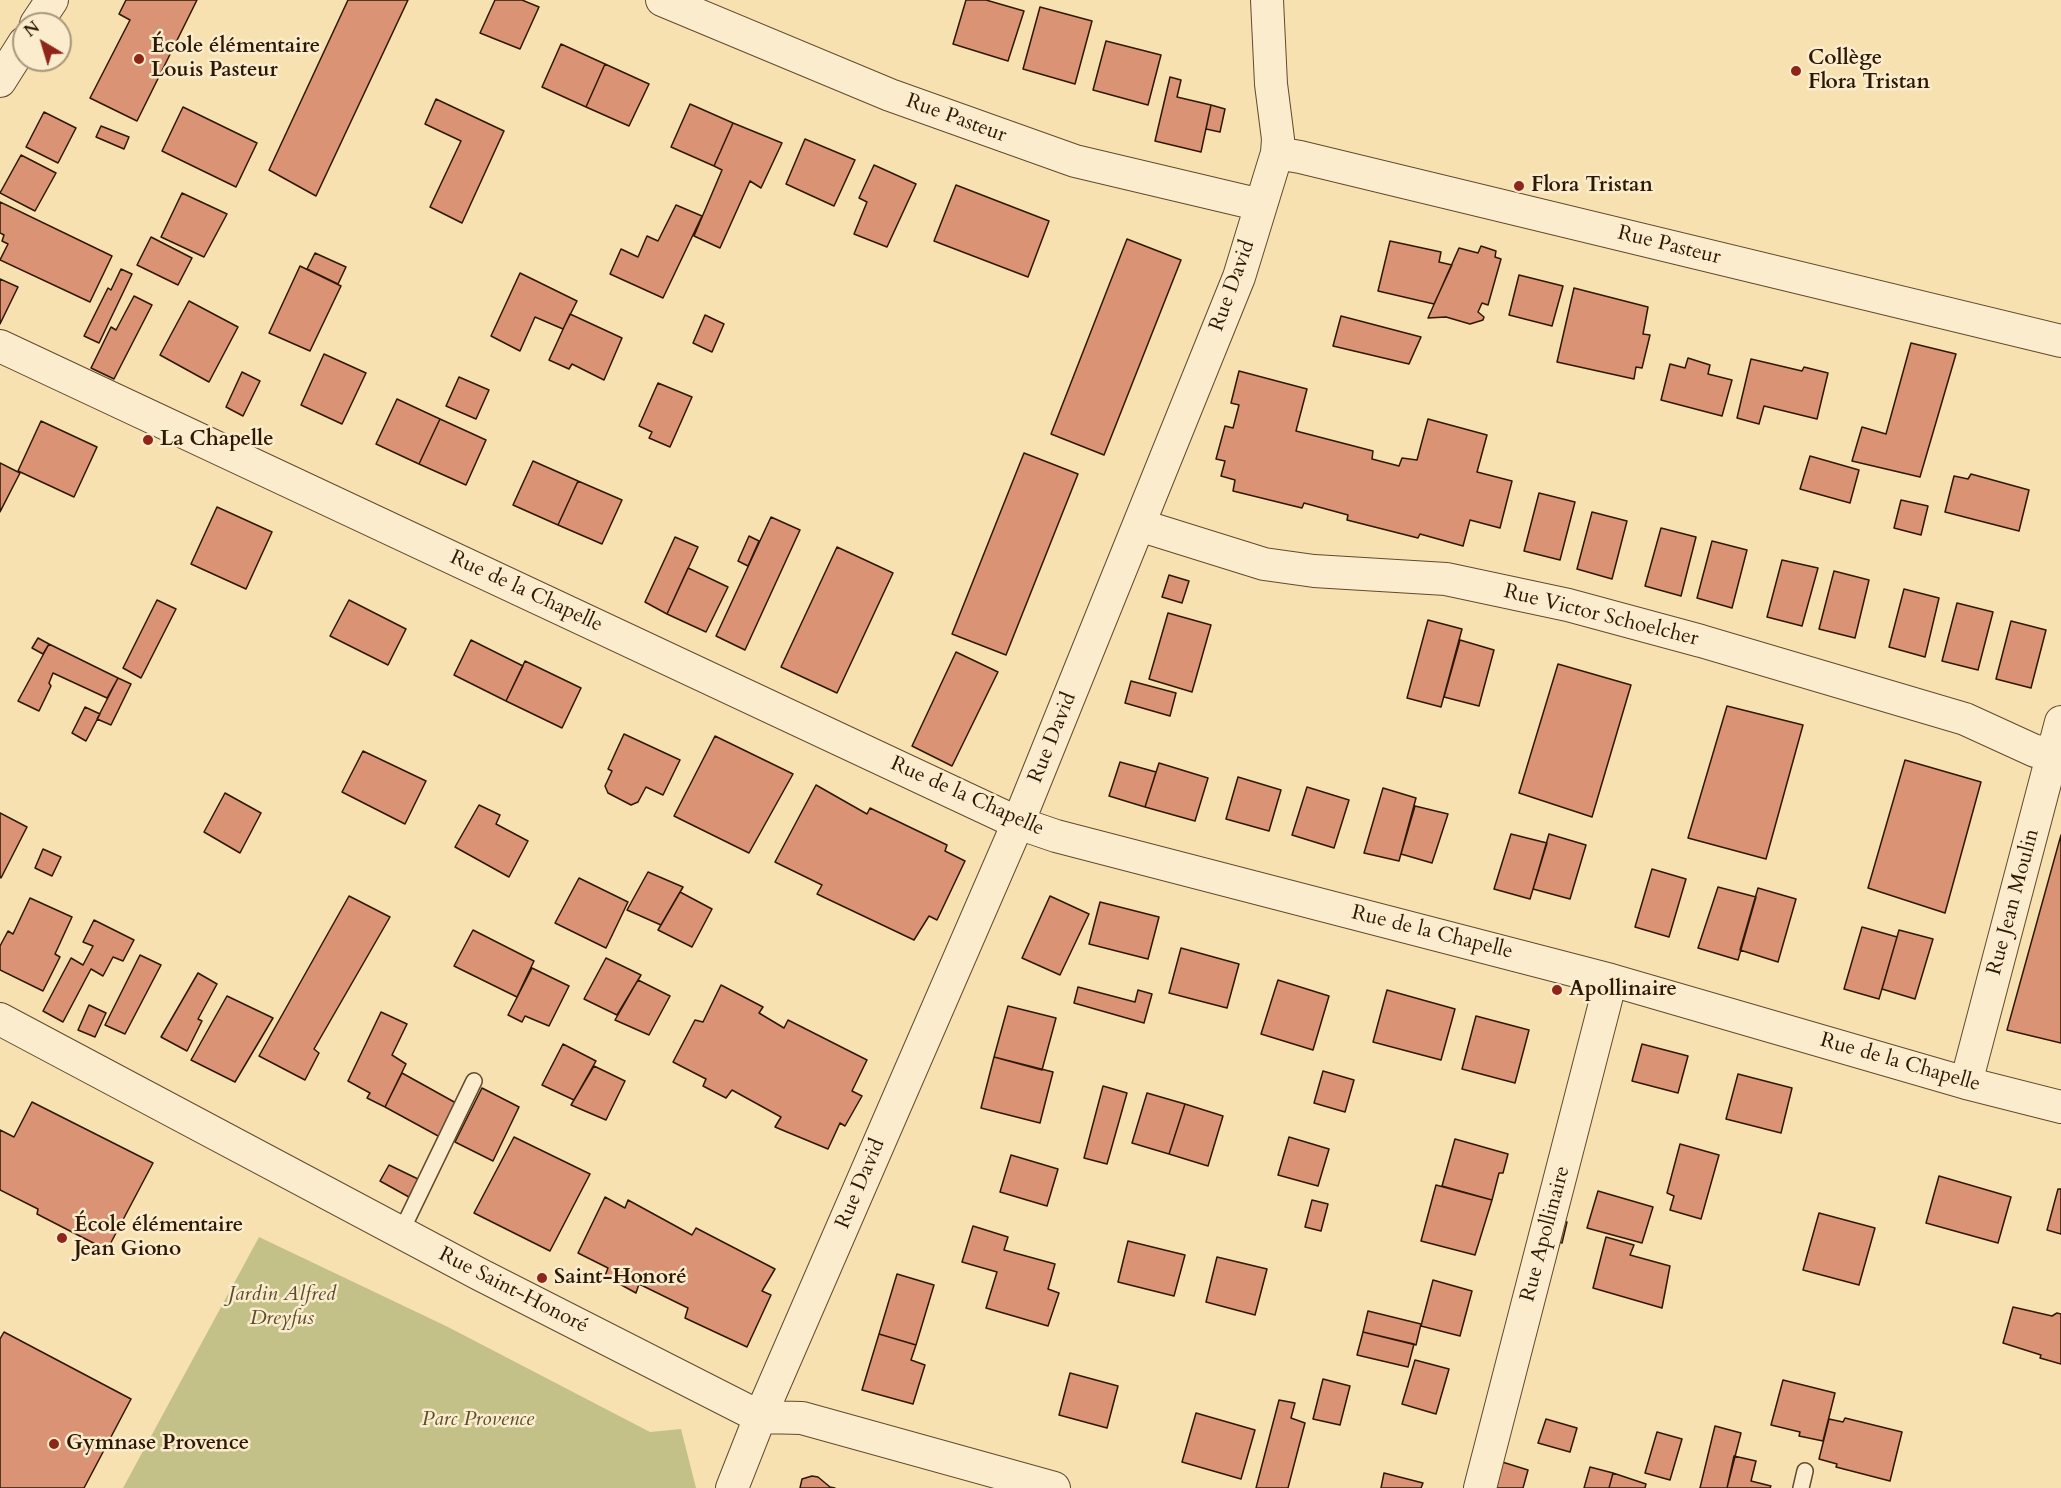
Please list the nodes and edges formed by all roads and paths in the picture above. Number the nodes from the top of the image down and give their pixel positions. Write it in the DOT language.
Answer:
graph roads {
  1 [pos="662,0"];
  2 [pos="1267,0"];
  3 [pos="12,62"];
  4 [pos="0,81"];
  5 [pos="1277,153"];
  6 [pos="1261,205"];
  7 [pos="2061,341"];
  8 [pos="0,346"];
  9 [pos="1139,525"];
  10 [pos="2061,722"];
  11 [pos="2053,753"];
  12 [pos="1018,823"];
  13 [pos="1611,980"];
  14 [pos="0,1019"];
  15 [pos="474,1081"];
  16 [pos="1966,1083"];
  17 [pos="2061,1107"];
  18 [pos="401,1232"];
  19 [pos="760,1417"];
  20 [pos="1805,1471"];
  21 [pos="732,1488"];
  22 [pos="1054,1488"];
  23 [pos="1480,1488"];
  24 [pos="1801,1488"];
  1 -- 6 [label="street, Rue Pasteur"];
  2 -- 5 [label="street, Rue David"];
  3 -- 4 [label="street"];
  5 -- 6 [label="street, Rue David"];
  5 -- 7 [label="street, Rue Pasteur"];
  6 -- 9 [label="street, Rue David"];
  8 -- 12 [label="street, Rue de la Chapelle"];
  9 -- 11 [label="street, Rue Victor Schoelcher"];
  9 -- 12 [label="street, Rue David"];
  10 -- 11 [label="street, Rue Jean Moulin"];
  11 -- 16 [label="street, Rue Jean Moulin"];
  12 -- 13 [label="street, Rue de la Chapelle"];
  12 -- 19 [label="street, Rue David"];
  13 -- 16 [label="street, Rue de la Chapelle"];
  13 -- 23 [label="street, Rue Apollinaire"];
  14 -- 18 [label="street, Rue Saint-Honoré"];
  15 -- 18 [label="lane"];
  16 -- 17 [label="street, Rue de la Chapelle"];
  18 -- 19 [label="street, Rue Saint-Honoré"];
  19 -- 21 [label="street, Rue David"];
  19 -- 22 [label="street, Rue Saint-Honoré"];
  20 -- 24 [label="lane"];
}
